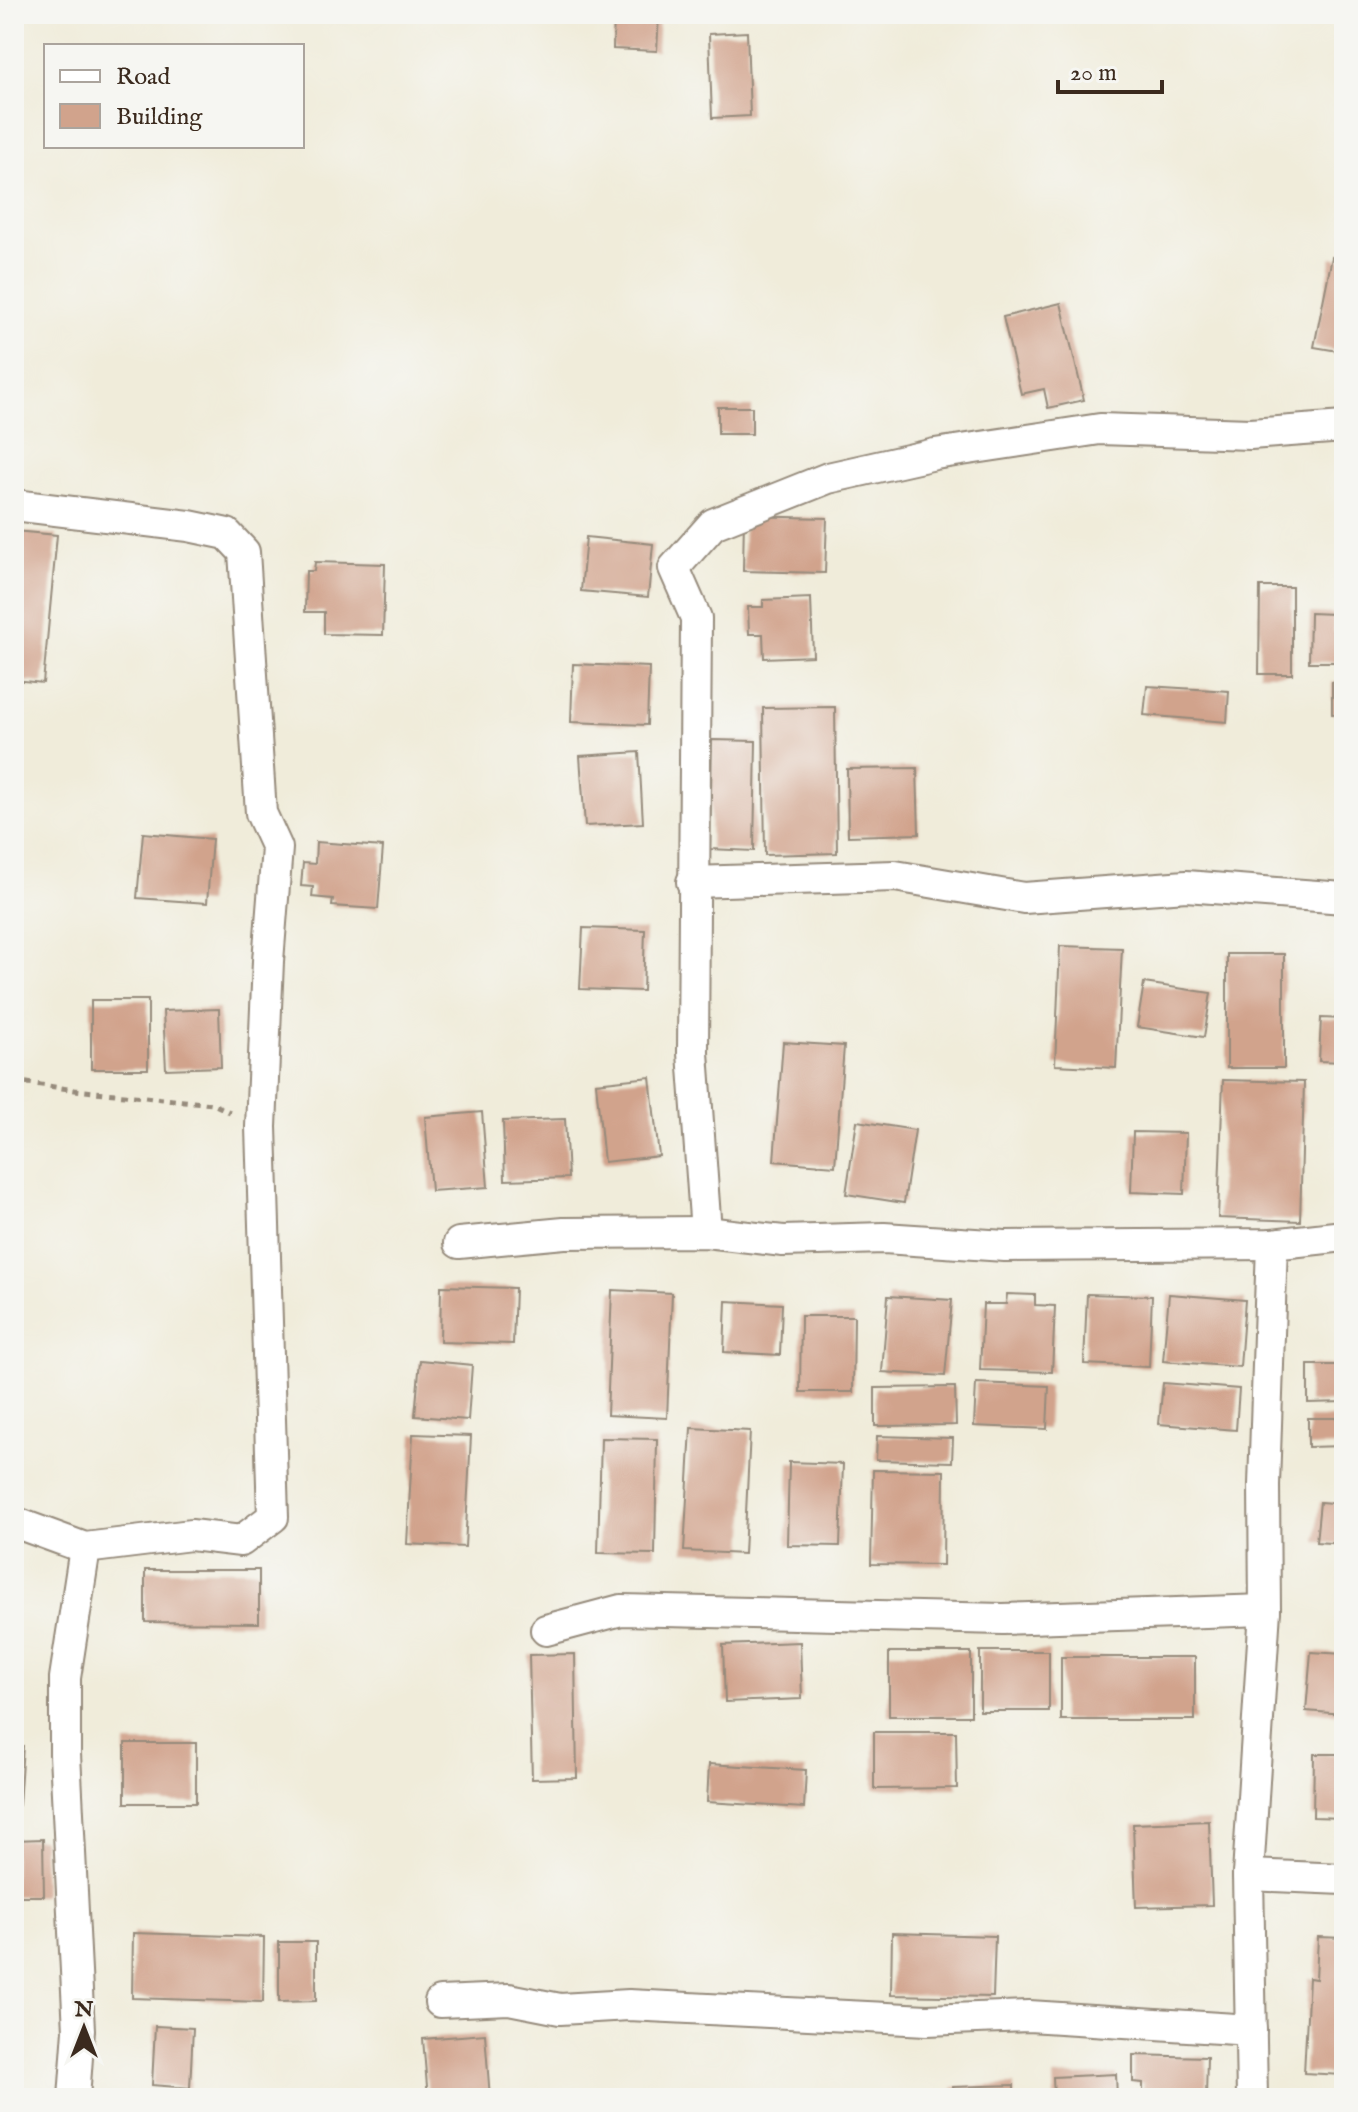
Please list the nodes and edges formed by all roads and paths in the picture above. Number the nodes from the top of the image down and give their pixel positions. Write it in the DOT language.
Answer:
graph roads {
  1 [pos="1344,427"];
  2 [pos="14,505"];
  3 [pos="692,882"];
  4 [pos="1344,898"];
  5 [pos="14,1081"];
  6 [pos="261,1127"];
  7 [pos="706,1232"];
  8 [pos="1344,1236"];
  9 [pos="459,1243"];
  10 [pos="1272,1244"];
  11 [pos="14,1522"];
  12 [pos="85,1548"];
  13 [pos="1265,1610"];
  14 [pos="546,1630"];
  15 [pos="1248,1875"];
  16 [pos="1344,1879"];
  17 [pos="440,2002"];
  18 [pos="1251,2030"];
  19 [pos="74,2098"];
  20 [pos="1252,2098"];
  1 -- 3 [label="street"];
  2 -- 6 [label="street"];
  3 -- 4 [label="street"];
  3 -- 7 [label="street"];
  5 -- 6 [label="path"];
  6 -- 12 [label="street"];
  7 -- 9 [label="street"];
  7 -- 10 [label="street"];
  8 -- 10 [label="street"];
  10 -- 13 [label="street"];
  11 -- 12 [label="street"];
  12 -- 19 [label="street"];
  13 -- 14 [label="street"];
  13 -- 15 [label="street"];
  15 -- 16 [label="street"];
  15 -- 18 [label="street"];
  17 -- 18 [label="street"];
  18 -- 20 [label="street"];
}
